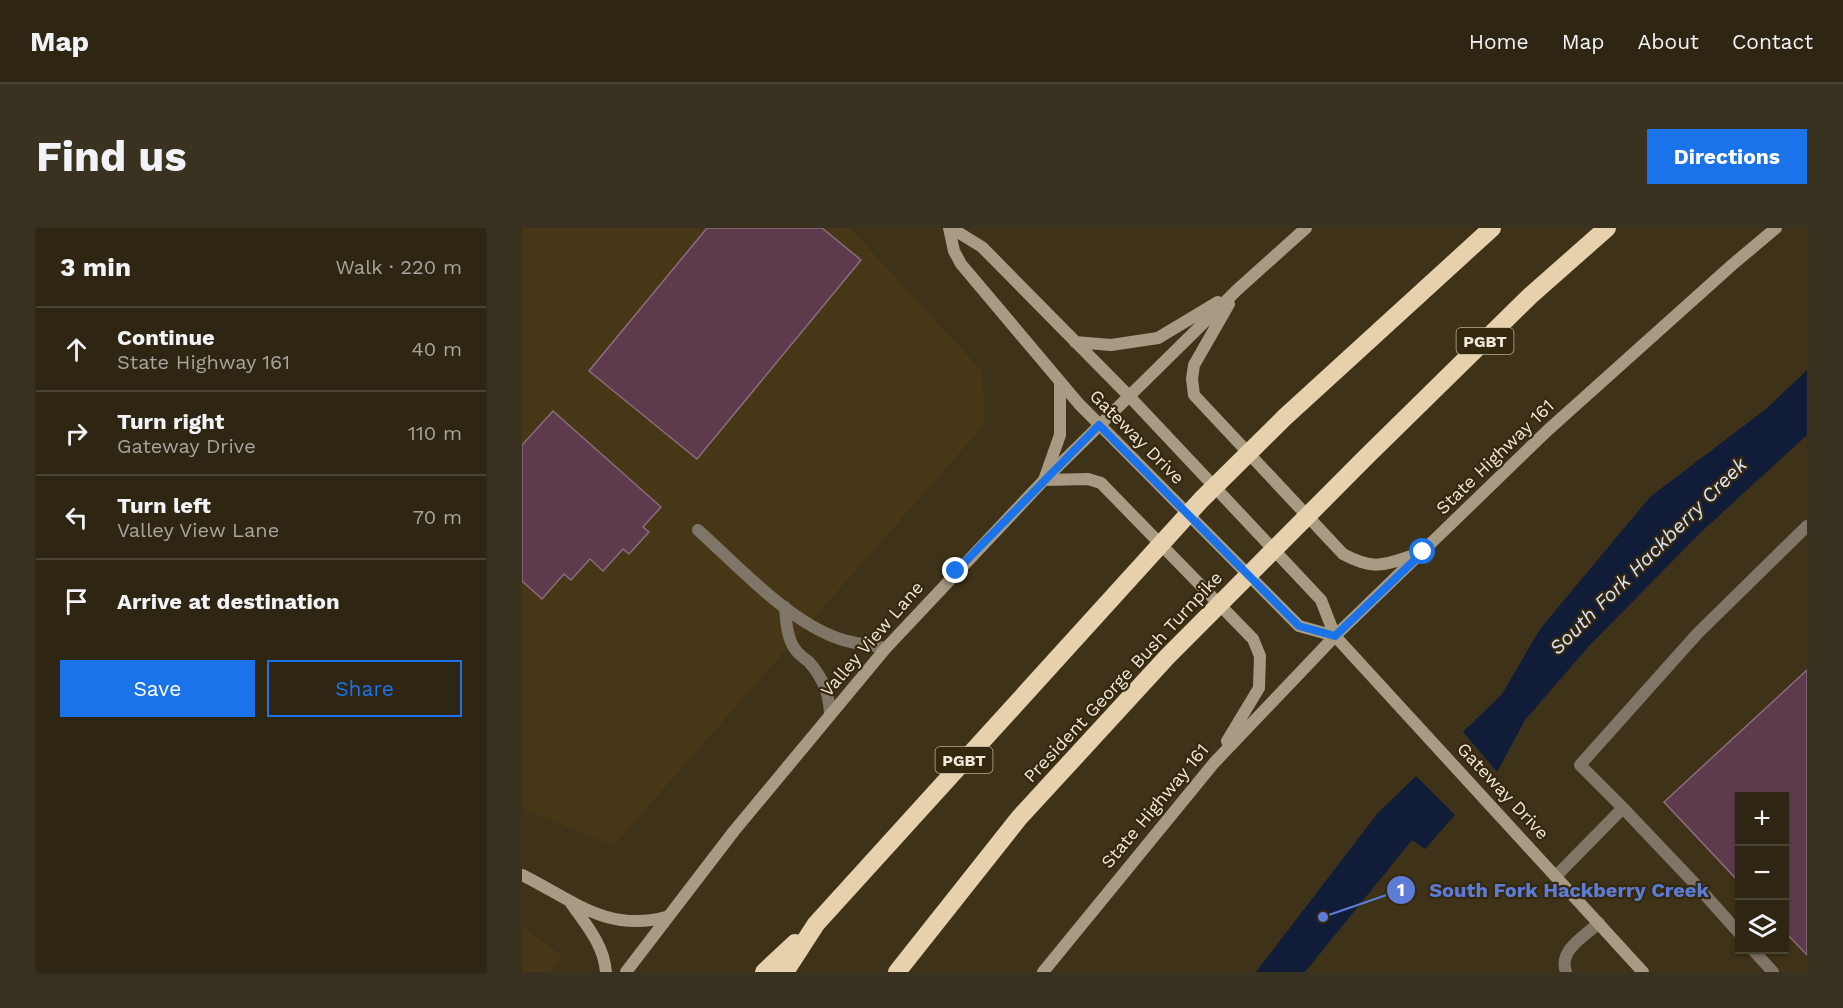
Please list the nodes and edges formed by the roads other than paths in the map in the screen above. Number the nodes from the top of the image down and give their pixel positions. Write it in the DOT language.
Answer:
graph roads {
  1 [pos="950,228"];
  2 [pos="1306,228"];
  3 [pos="1492,228"];
  4 [pos="1607,228"];
  5 [pos="1776,228"];
  6 [pos="1237,290"];
  7 [pos="1075,342"];
  8 [pos="1060,384"];
  9 [pos="1129,396"];
  10 [pos="1099,425"];
  11 [pos="1044,480"];
  12 [pos="1807,526"];
  13 [pos="698,530"];
  14 [pos="1423,552"];
  15 [pos="785,607"];
  16 [pos="1335,636"];
  17 [pos="886,648"];
  18 [pos="830,714"];
  19 [pos="1214,763"];
  20 [pos="1623,808"];
  21 [pos="522,875"];
  22 [pos="1556,876"];
  23 [pos="571,903"];
  24 [pos="666,917"];
  25 [pos="1599,923"];
  26 [pos="816,924"];
  27 [pos="1735,928"];
  28 [pos="1757,954"];
  29 [pos="902,967"];
  30 [pos="606,972"];
  31 [pos="626,972"];
  32 [pos="764,972"];
  33 [pos="784,972"];
  34 [pos="1043,972"];
  35 [pos="1566,972"];
  36 [pos="1643,972"];
  37 [pos="1773,972"];
  1 -- 7 [label="main road, Gateway Drive"];
  1 -- 8 [label="main road, Gateway Drive"];
  2 -- 6 [label="main road, Valley View Lane"];
  3 -- 26 [label="highway, PGBT"];
  4 -- 29 [label="highway, President George Bush Turnpike / PGBT"];
  5 -- 14 [label="main road, State Highway 161"];
  6 -- 7 [label="main road"];
  6 -- 9 [label="main road, Valley View Lane"];
  6 -- 14 [label="main road"];
  7 -- 9 [label="main road, Gateway Drive"];
  8 -- 10 [label="main road, Gateway Drive"];
  8 -- 11 [label="main road"];
  9 -- 10 [label="main road, Valley View Lane"];
  9 -- 16 [label="main road, Gateway Drive"];
  10 -- 11 [label="main road, Valley View Lane"];
  10 -- 16 [label="main road, Gateway Drive"];
  11 -- 17 [label="main road, Valley View Lane"];
  11 -- 19 [label="main road"];
  12 -- 20 [label="lane"];
  13 -- 15 [label="lane"];
  14 -- 16 [label="main road, State Highway 161"];
  15 -- 17 [label="lane"];
  15 -- 18 [label="lane"];
  16 -- 19 [label="main road, State Highway 161"];
  16 -- 22 [label="main road, Gateway Drive"];
  17 -- 18 [label="main road, Valley View Lane"];
  18 -- 24 [label="main road, Valley View Lane"];
  19 -- 34 [label="main road, State Highway 161"];
  20 -- 22 [label="lane"];
  20 -- 27 [label="lane"];
  21 -- 23 [label="main road"];
  22 -- 25 [label="main road, Gateway Drive"];
  23 -- 24 [label="main road"];
  23 -- 30 [label="main road"];
  24 -- 31 [label="main road"];
  25 -- 35 [label="lane"];
  25 -- 36 [label="main road, Gateway Drive"];
  26 -- 32 [label="highway"];
  26 -- 33 [label="highway, PGBT"];
  28 -- 37 [label="lane"];
}
